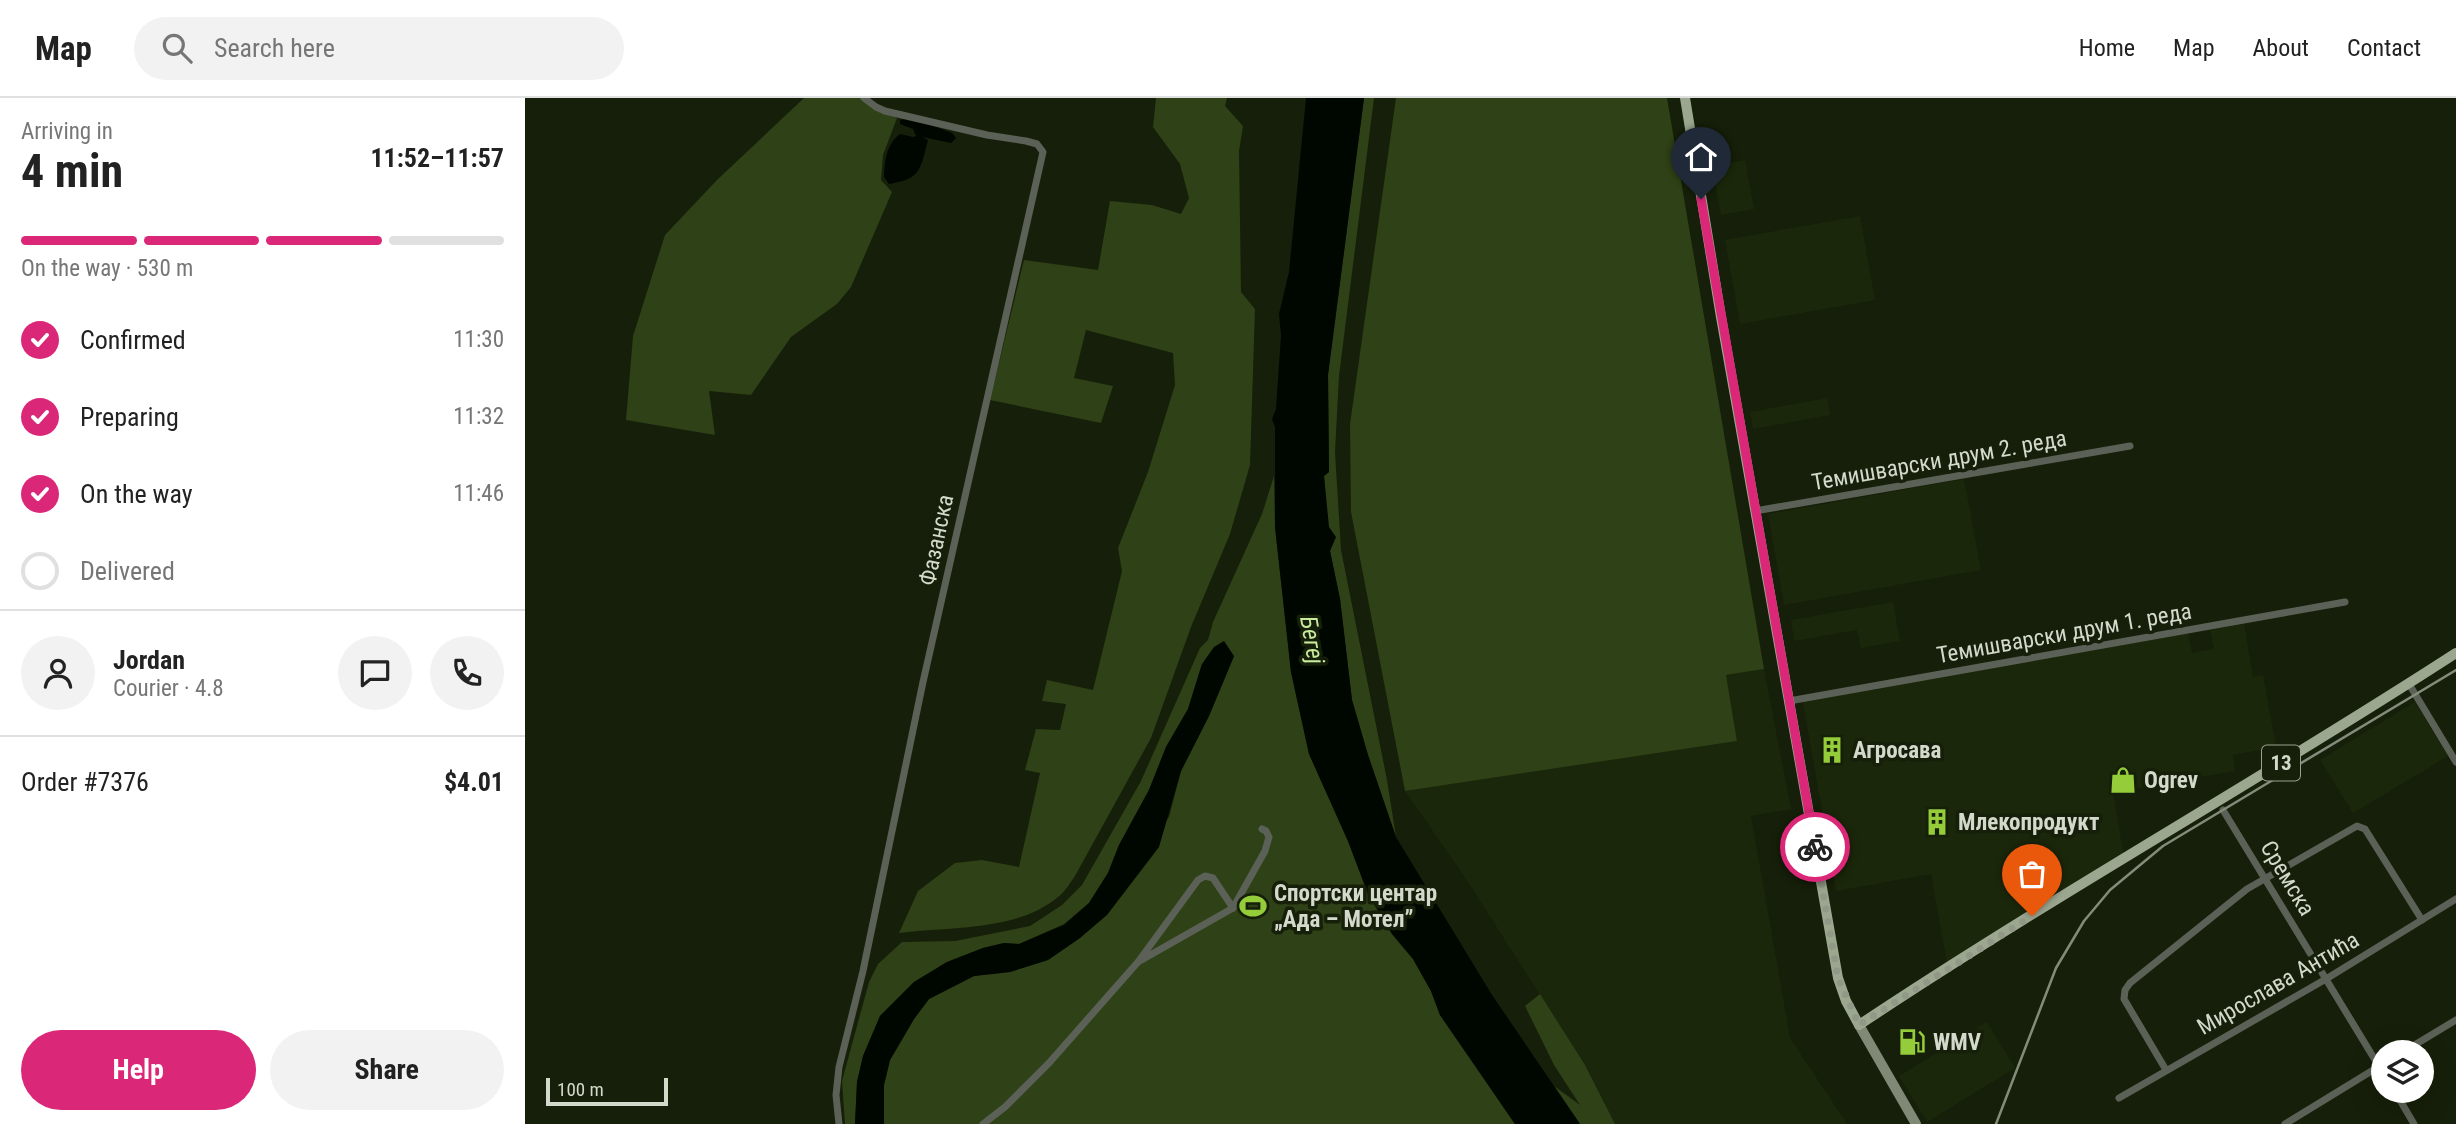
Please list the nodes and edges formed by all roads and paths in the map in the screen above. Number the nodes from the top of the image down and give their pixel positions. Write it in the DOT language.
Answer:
graph roads {
  1 [pos="865,98"];
  2 [pos="1685,98"];
  3 [pos="2130,446"];
  4 [pos="1755,511"];
  5 [pos="2345,602"];
  6 [pos="2456,653"];
  7 [pos="2409,684"];
  8 [pos="1789,701"];
  9 [pos="2456,762"];
  10 [pos="2224,810"];
  11 [pos="1262,830"];
  12 [pos="2266,878"];
  13 [pos="2456,899"];
  14 [pos="1233,908"];
  15 [pos="2422,920"];
  16 [pos="1138,962"];
  17 [pos="2326,979"];
  18 [pos="2456,1020"];
  19 [pos="1859,1025"];
  20 [pos="2423,1040"];
  21 [pos="2371,1051"];
  22 [pos="2166,1070"];
  23 [pos="2371,1074"];
  24 [pos="2119,1098"];
  25 [pos="2402,1103"];
  26 [pos="839,1124"];
  27 [pos="983,1124"];
  28 [pos="1916,1124"];
  29 [pos="2285,1124"];
  30 [pos="2414,1124"];
  1 -- 26 [label="street, Фазанска"];
  2 -- 4 [label="main road"];
  3 -- 4 [label="street, Темишварски друм 2. реда"];
  4 -- 8 [label="main road"];
  5 -- 8 [label="street, Темишварски друм 1. реда"];
  6 -- 7 [label="main road, 13"];
  7 -- 9 [label="street"];
  7 -- 19 [label="main road, 13"];
  8 -- 19 [label="main road"];
  10 -- 12 [label="street, Сремска"];
  11 -- 14 [label="street"];
  12 -- 15 [label="street"];
  12 -- 17 [label="street, Сремска"];
  12 -- 22 [label="street"];
  13 -- 15 [label="street, Мирослава Антића"];
  14 -- 16 [label="street"];
  14 -- 16 [label="street"];
  15 -- 17 [label="street, Мирослава Антића"];
  16 -- 27 [label="street"];
  17 -- 21 [label="street, Сремска"];
  17 -- 22 [label="street, Мирослава Антића"];
  18 -- 20 [label="street"];
  19 -- 28 [label="main road"];
  22 -- 24 [label="street, Мирослава Антића"];
  23 -- 29 [label="street"];
  25 -- 30 [label="street"];
}
